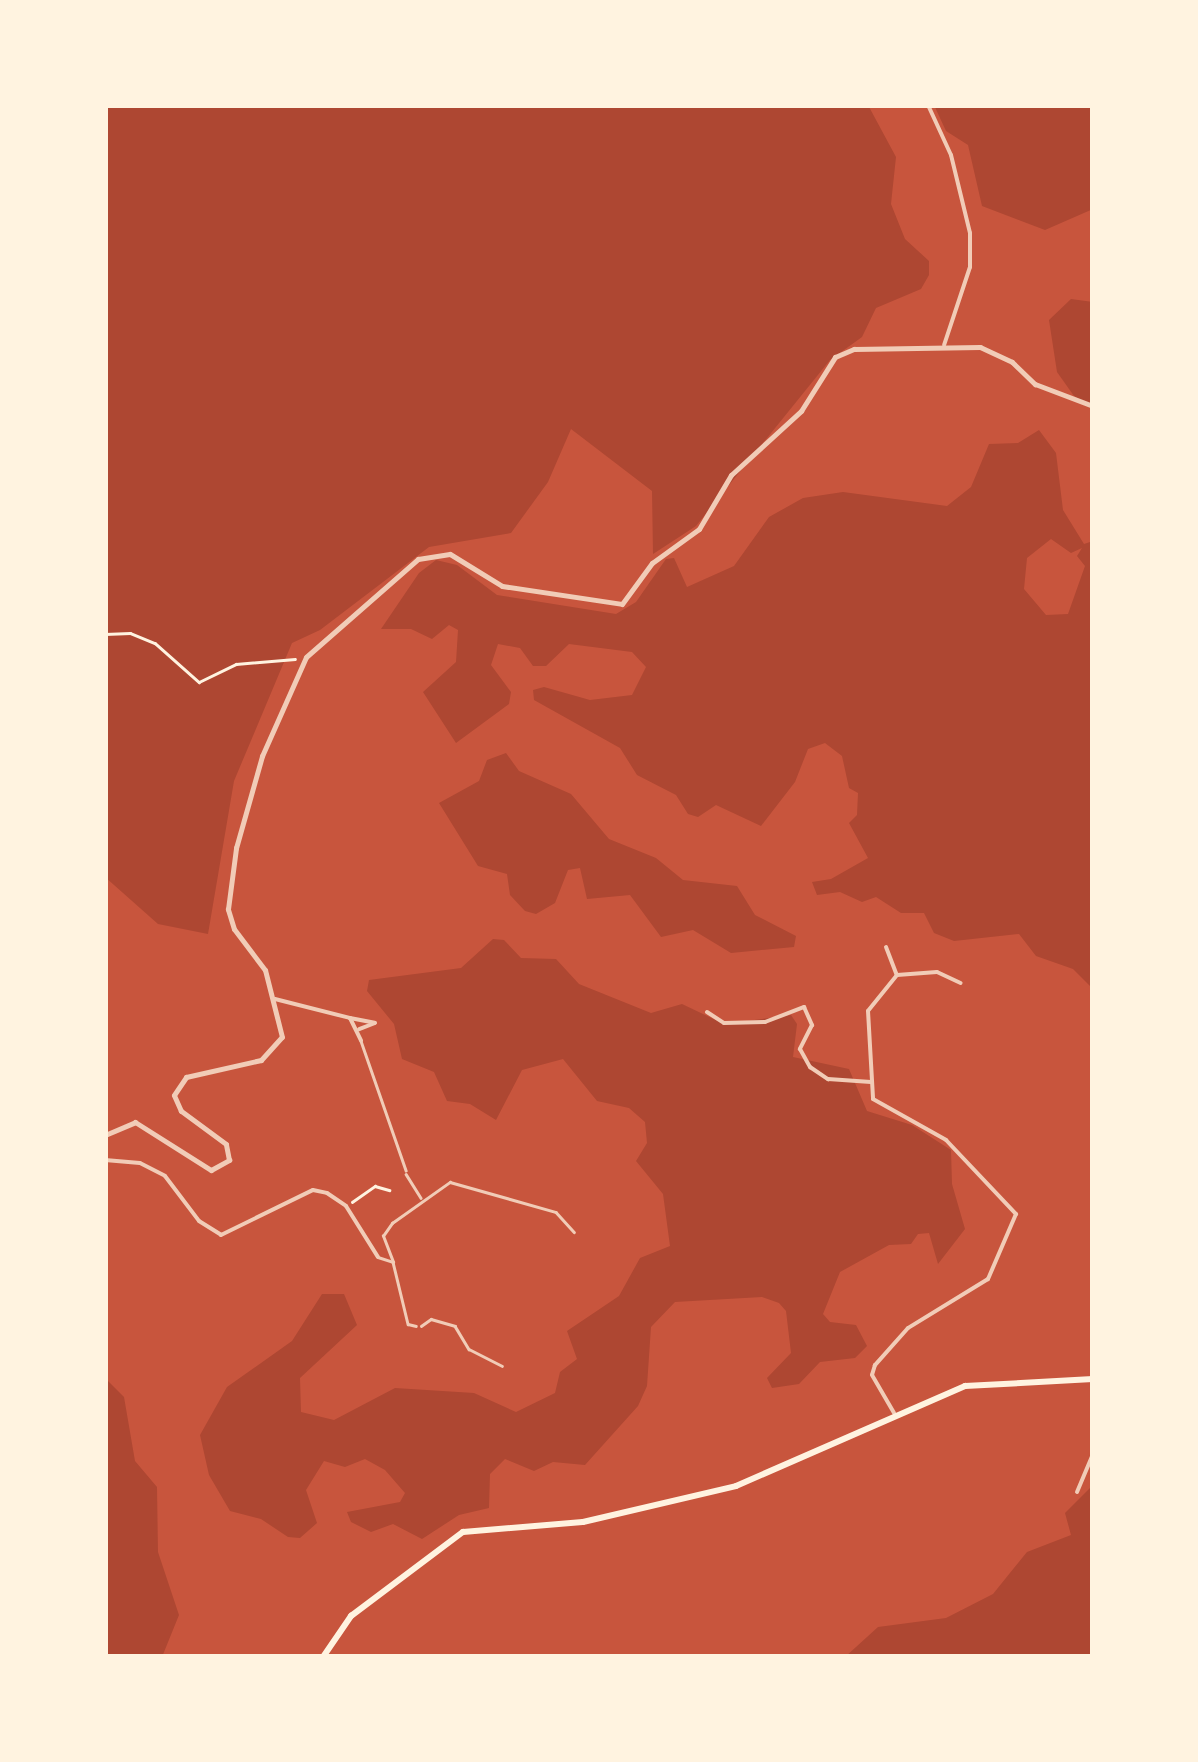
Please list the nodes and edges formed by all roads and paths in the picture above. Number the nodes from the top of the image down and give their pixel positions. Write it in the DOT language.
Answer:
graph roads {
  1 [pos="928,105"];
  2 [pos="944,345"];
  3 [pos="1093,406"];
  4 [pos="105,634"];
  5 [pos="304,660"];
  6 [pos="886,947"];
  7 [pos="897,975"];
  8 [pos="961,983"];
  9 [pos="276,999"];
  10 [pos="708,1012"];
  11 [pos="350,1018"];
  12 [pos="358,1028"];
  13 [pos="361,1041"];
  14 [pos="871,1082"];
  15 [pos="105,1135"];
  16 [pos="105,1160"];
  17 [pos="390,1190"];
  18 [pos="422,1199"];
  19 [pos="346,1206"];
  20 [pos="574,1232"];
  21 [pos="378,1256"];
  22 [pos="393,1262"];
  23 [pos="502,1366"];
  24 [pos="1093,1379"];
  25 [pos="894,1413"];
  26 [pos="1093,1454"];
  27 [pos="1077,1492"];
  28 [pos="322,1657"];
  1 -- 2 [label="street"];
  2 -- 3 [label="street"];
  2 -- 5 [label="street"];
  4 -- 5 [label="path"];
  5 -- 9 [label="street"];
  6 -- 7 [label="street"];
  7 -- 8 [label="street"];
  7 -- 14 [label="street"];
  9 -- 11 [label="street"];
  9 -- 15 [label="street"];
  10 -- 14 [label="street"];
  11 -- 12 [label="street"];
  11 -- 12 [label="street"];
  12 -- 13 [label="street"];
  13 -- 18 [label="lane"];
  14 -- 25 [label="street"];
  16 -- 19 [label="street"];
  17 -- 19 [label="path"];
  18 -- 20 [label="lane"];
  18 -- 22 [label="lane"];
  19 -- 21 [label="street"];
  21 -- 22 [label="lane"];
  22 -- 23 [label="lane"];
  24 -- 25 [label="main road"];
  25 -- 28 [label="main road"];
  26 -- 27 [label="street"];
}
